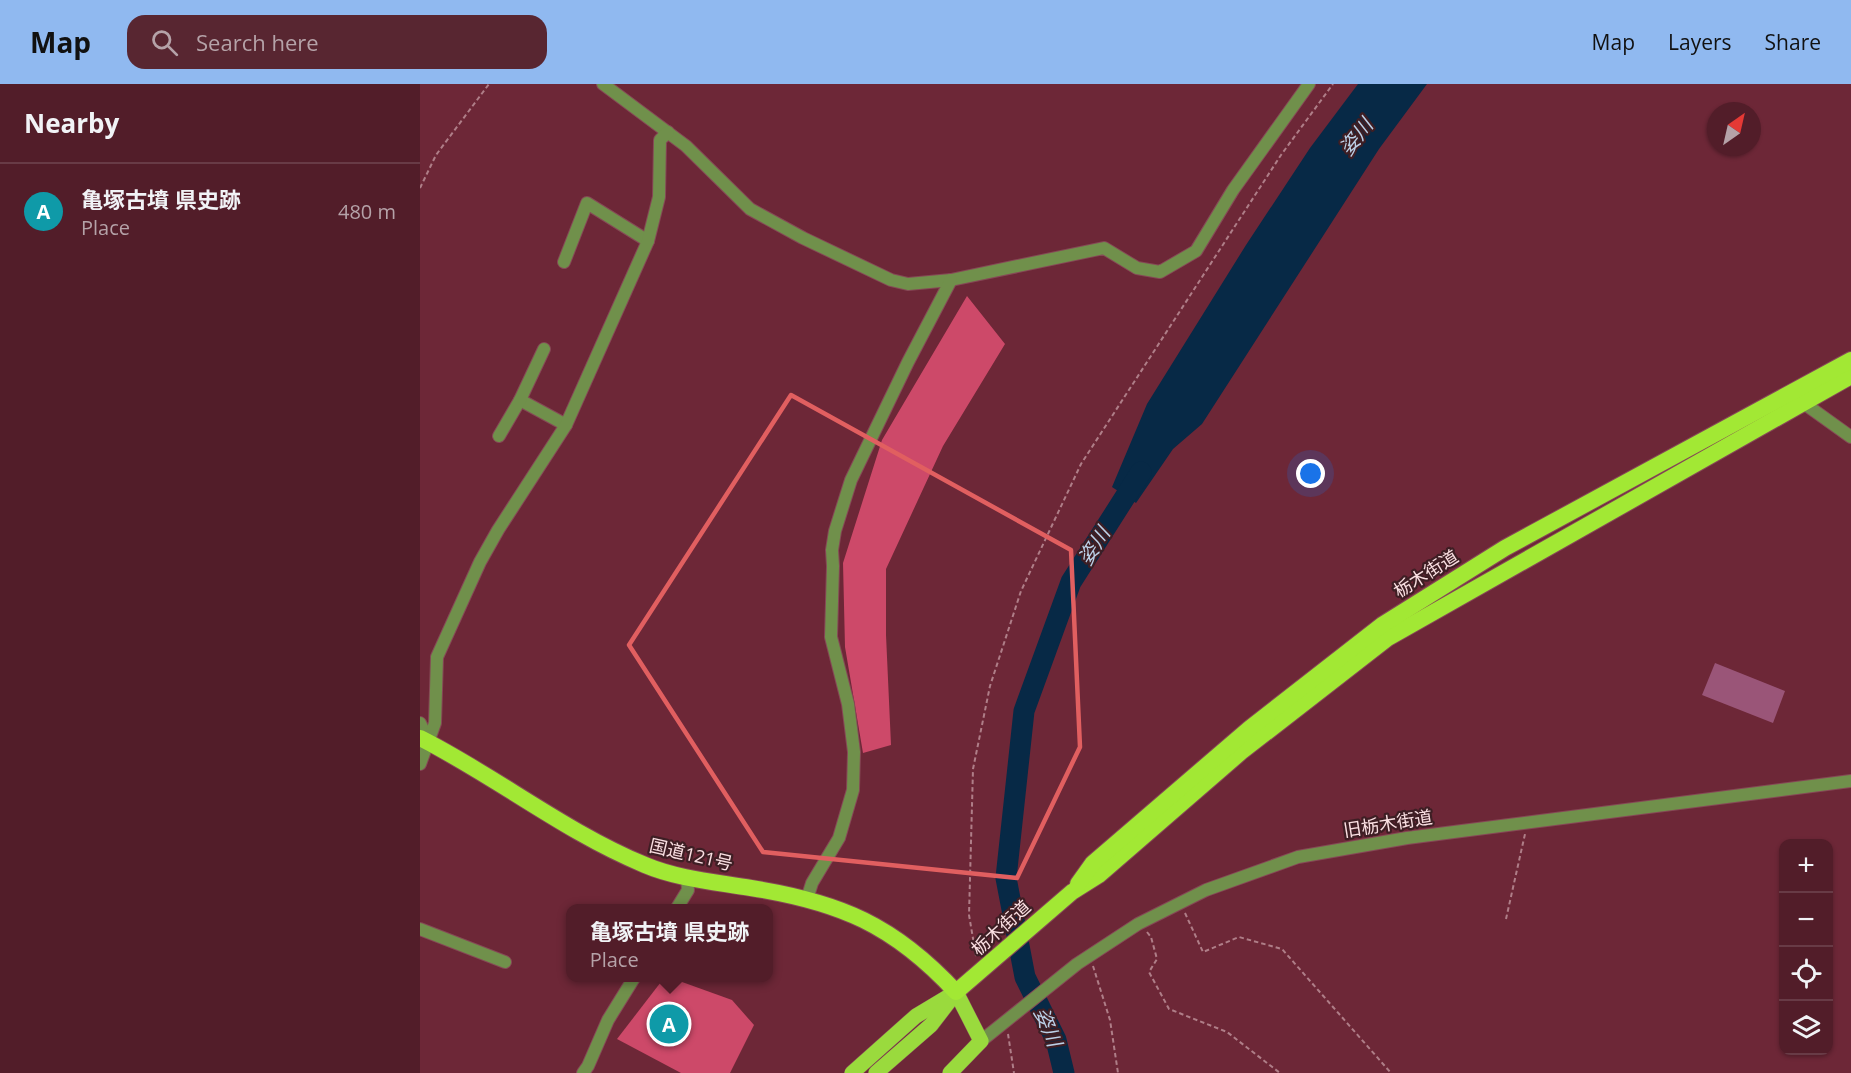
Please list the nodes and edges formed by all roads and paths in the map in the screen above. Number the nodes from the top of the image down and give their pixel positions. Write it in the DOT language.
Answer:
graph roads {
  1 [pos="489,84"];
  2 [pos="603,84"];
  3 [pos="1309,84"];
  4 [pos="1333,84"];
  5 [pos="668,132"];
  6 [pos="420,188"];
  7 [pos="648,241"];
  8 [pos="564,262"];
  9 [pos="951,280"];
  10 [pos="544,349"];
  11 [pos="1851,360"];
  12 [pos="1851,376"];
  13 [pos="1796,398"];
  14 [pos="520,400"];
  15 [pos="566,425"];
  16 [pos="499,436"];
  17 [pos="1851,437"];
  18 [pos="420,723"];
  19 [pos="424,740"];
  20 [pos="420,764"];
  21 [pos="1851,781"];
  22 [pos="1528,822"];
  23 [pos="687,878"];
  24 [pos="807,900"];
  25 [pos="1180,902"];
  26 [pos="680,904"];
  27 [pos="1506,919"];
  28 [pos="1138,924"];
  29 [pos="420,929"];
  30 [pos="1089,955"];
  31 [pos="505,962"];
  32 [pos="983,970"];
  33 [pos="632,982"];
  34 [pos="956,992"];
  35 [pos="1008,1017"];
  36 [pos="981,1041"];
  37 [pos="583,1073"];
  38 [pos="852,1073"];
  39 [pos="876,1073"];
  40 [pos="950,1073"];
  41 [pos="1014,1073"];
  42 [pos="1118,1073"];
  43 [pos="1280,1073"];
  44 [pos="1391,1073"];
  1 -- 6 [label="path"];
  2 -- 5 [label="street"];
  3 -- 9 [label="street"];
  4 -- 32 [label="path"];
  5 -- 7 [label="street"];
  5 -- 9 [label="street"];
  7 -- 8 [label="street"];
  7 -- 15 [label="street"];
  9 -- 24 [label="street"];
  10 -- 14 [label="street"];
  11 -- 13 [label="highway, 栃木街道"];
  12 -- 13 [label="highway, 栃木街道"];
  13 -- 17 [label="street"];
  13 -- 32 [label="highway, 栃木街道"];
  14 -- 15 [label="street"];
  14 -- 16 [label="street"];
  15 -- 19 [label="street"];
  18 -- 19 [label="street"];
  19 -- 20 [label="street"];
  19 -- 23 [label="highway, 国道121号"];
  21 -- 22 [label="street, 旧栃木街道"];
  22 -- 25 [label="street, 旧栃木街道"];
  22 -- 27 [label="path"];
  23 -- 24 [label="highway, 国道121号"];
  23 -- 26 [label="street"];
  24 -- 34 [label="highway, 国道121号"];
  25 -- 28 [label="street, 旧栃木街道"];
  25 -- 44 [label="path"];
  28 -- 30 [label="street, 旧栃木街道"];
  28 -- 43 [label="path"];
  29 -- 31 [label="street"];
  30 -- 35 [label="street, 旧栃木街道"];
  30 -- 42 [label="path"];
  32 -- 34 [label="highway, 栃木街道"];
  33 -- 37 [label="street"];
  34 -- 36 [label="main road"];
  34 -- 38 [label="main road"];
  34 -- 39 [label="main road"];
  35 -- 36 [label="street, 旧栃木街道"];
  35 -- 41 [label="path"];
  36 -- 40 [label="main road"];
}
